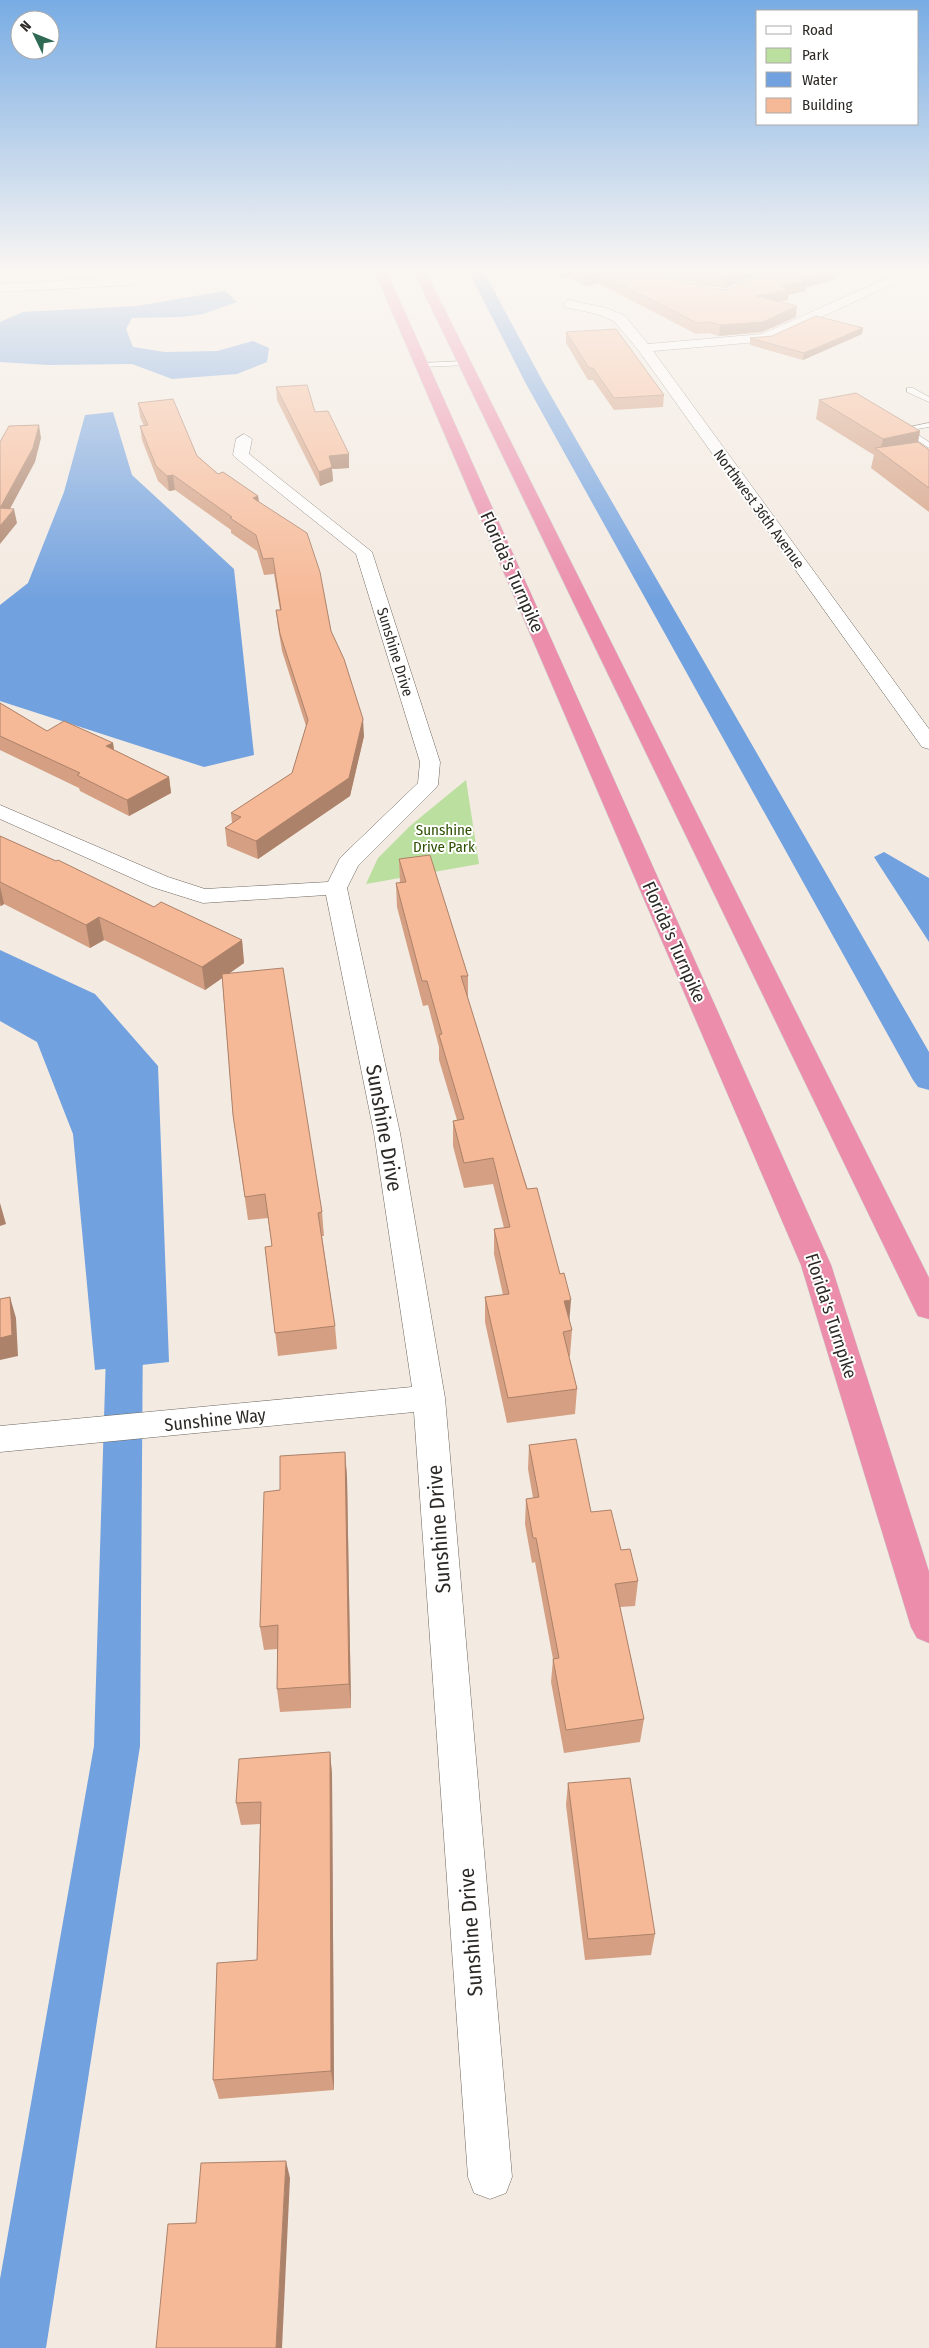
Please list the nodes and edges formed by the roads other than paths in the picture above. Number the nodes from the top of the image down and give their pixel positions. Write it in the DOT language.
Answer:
graph roads {
  1 [pos="429,382"];
  2 [pos="474,382"];
  3 [pos="668,382"];
  4 [pos="910,390"];
  5 [pos="929,400"];
  6 [pos="929,425"];
  7 [pos="244,439"];
  8 [pos="928,444"];
  9 [pos="929,743"];
  10 [pos="0,811"];
  11 [pos="336,888"];
  12 [pos="929,1308"];
  13 [pos="429,1398"];
  14 [pos="0,1438"];
  15 [pos="929,1627"];
  16 [pos="490,2177"];
  1 -- 15 [label="highway, Florida's Turnpike"];
  2 -- 12 [label="highway"];
  3 -- 9 [label="street, Northwest 36th Avenue"];
  4 -- 5 [label="lane"];
  6 -- 8 [label="lane"];
  7 -- 11 [label="street, Sunshine Drive"];
  10 -- 11 [label="street"];
  11 -- 13 [label="street, Sunshine Drive"];
  13 -- 14 [label="street, Sunshine Way"];
  13 -- 16 [label="street, Sunshine Drive"];
}
